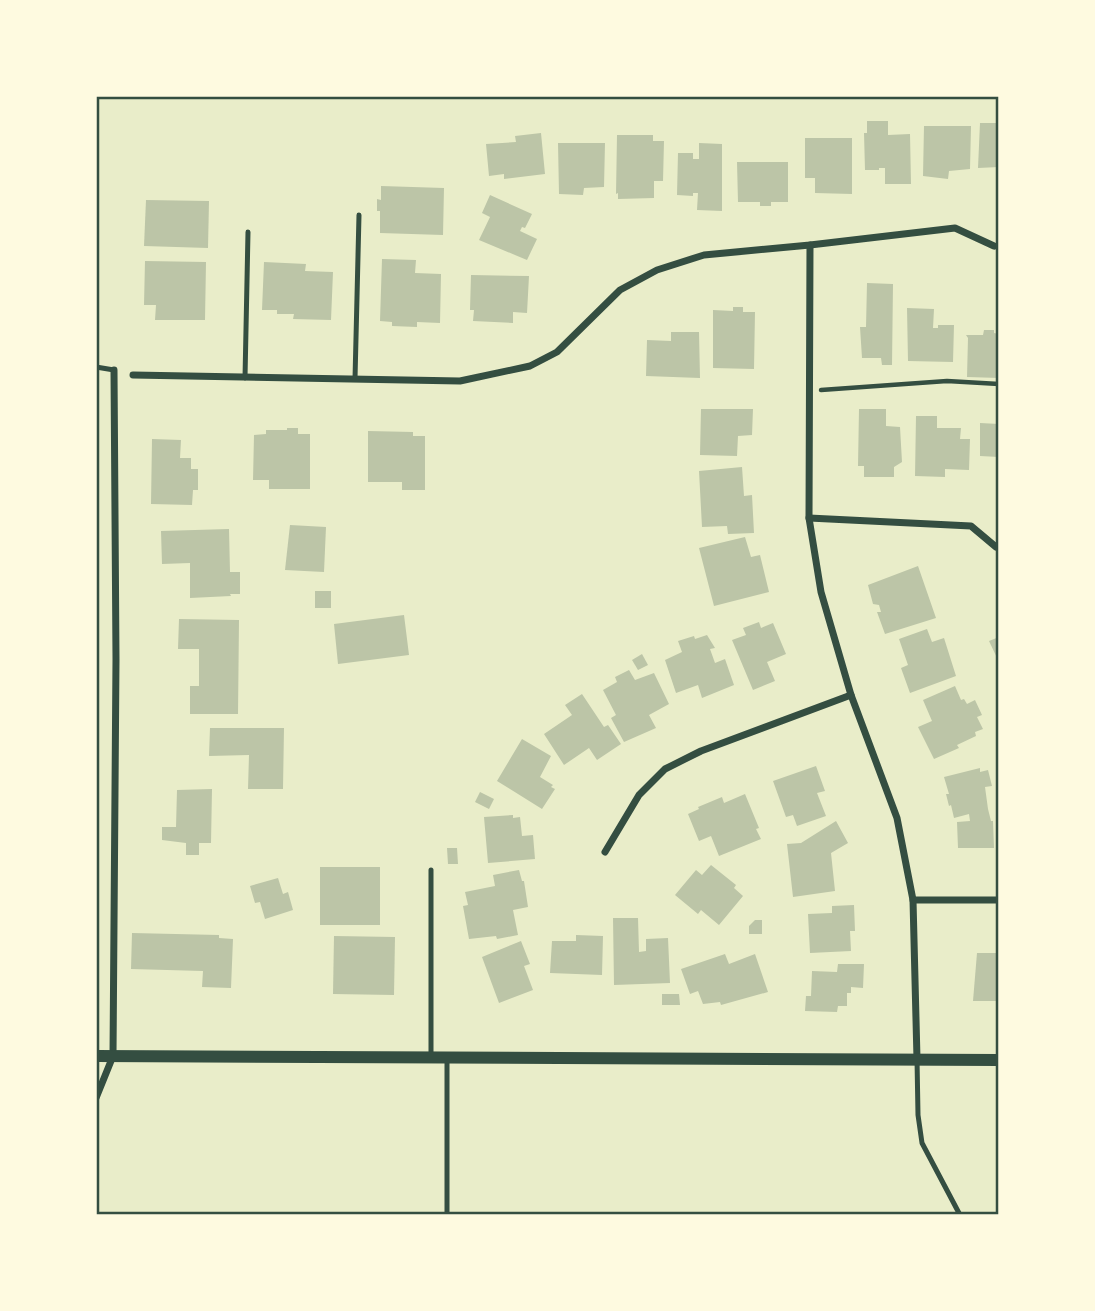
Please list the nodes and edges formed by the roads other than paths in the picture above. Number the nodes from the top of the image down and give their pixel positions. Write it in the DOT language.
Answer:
graph roads {
  1 [pos="359,215"];
  2 [pos="248,232"];
  3 [pos="810,245"];
  4 [pos="994,246"];
  5 [pos="96,367"];
  6 [pos="114,370"];
  7 [pos="133,375"];
  8 [pos="245,378"];
  9 [pos="355,379"];
  10 [pos="809,518"];
  11 [pos="996,547"];
  12 [pos="850,695"];
  13 [pos="606,852"];
  14 [pos="431,870"];
  15 [pos="912,900"];
  16 [pos="999,900"];
  17 [pos="96,1056"];
  18 [pos="113,1056"];
  19 [pos="431,1058"];
  20 [pos="447,1058"];
  21 [pos="917,1059"];
  22 [pos="999,1060"];
  23 [pos="96,1098"];
  24 [pos="447,1215"];
  25 [pos="960,1215"];
  1 -- 9 [label="lane"];
  2 -- 8 [label="lane"];
  3 -- 4 [label="street"];
  3 -- 9 [label="street"];
  3 -- 10 [label="street"];
  5 -- 6 [label="lane"];
  6 -- 18 [label="street"];
  7 -- 8 [label="street"];
  8 -- 9 [label="street"];
  10 -- 11 [label="street"];
  10 -- 12 [label="street"];
  12 -- 13 [label="street"];
  12 -- 15 [label="street"];
  14 -- 19 [label="lane"];
  15 -- 16 [label="street"];
  15 -- 21 [label="street"];
  17 -- 18 [label="street"];
  18 -- 19 [label="street"];
  18 -- 23 [label="street"];
  19 -- 20 [label="street"];
  20 -- 21 [label="street"];
  20 -- 24 [label="lane"];
  21 -- 22 [label="street"];
  21 -- 25 [label="lane"];
}
